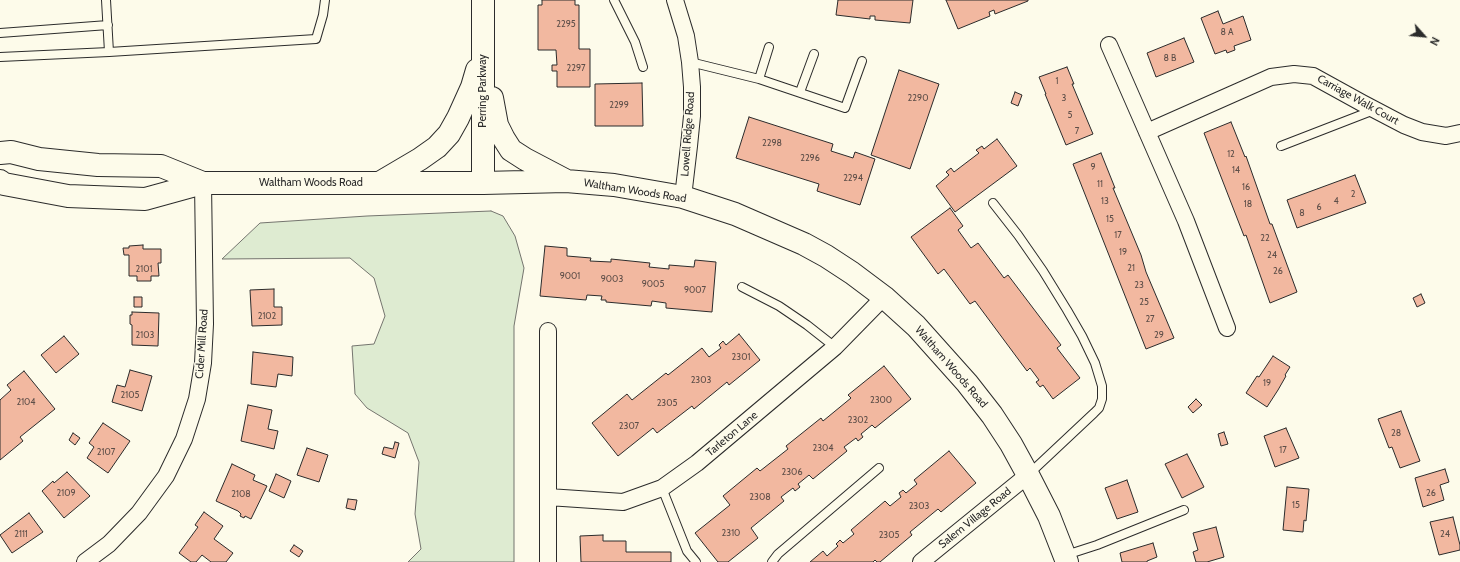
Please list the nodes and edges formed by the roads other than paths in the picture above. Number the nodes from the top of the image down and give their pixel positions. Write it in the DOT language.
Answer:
graph roads {
  1 [pos="106,0"];
  2 [pos="325,0"];
  3 [pos="483,0"];
  4 [pos="614,0"];
  5 [pos="675,0"];
  6 [pos="108,25"];
  7 [pos="0,33"];
  8 [pos="1109,45"];
  9 [pos="769,47"];
  10 [pos="483,48"];
  11 [pos="109,52"];
  12 [pos="814,54"];
  13 [pos="0,57"];
  14 [pos="862,61"];
  15 [pos="690,62"];
  16 [pos="644,67"];
  17 [pos="759,79"];
  18 [pos="800,92"];
  19 [pos="1374,110"];
  20 [pos="1147,132"];
  21 [pos="1460,133"];
  22 [pos="1281,146"];
  23 [pos="0,153"];
  24 [pos="0,181"];
  25 [pos="566,181"];
  26 [pos="381,182"];
  27 [pos="203,183"];
  28 [pos="483,183"];
  29 [pos="683,197"];
  30 [pos="993,203"];
  31 [pos="742,287"];
  32 [pos="884,297"];
  33 [pos="1227,328"];
  34 [pos="548,331"];
  35 [pos="835,347"];
  36 [pos="879,468"];
  37 [pos="1028,475"];
  38 [pos="662,488"];
  39 [pos="548,497"];
  40 [pos="1184,510"];
  41 [pos="1066,558"];
  42 [pos="85,562"];
  43 [pos="548,562"];
  44 [pos="696,562"];
  45 [pos="772,562"];
  46 [pos="921,562"];
  1 -- 6 [label="lane"];
  2 -- 11 [label="lane"];
  3 -- 10 [label="street, Perring Parkway"];
  4 -- 16 [label="lane"];
  5 -- 15 [label="street, Lowell Ridge Road"];
  6 -- 7 [label="lane"];
  6 -- 11 [label="lane"];
  8 -- 20 [label="street"];
  9 -- 17 [label="lane"];
  10 -- 25 [label="street"];
  10 -- 26 [label="street"];
  10 -- 28 [label="street, Perring Parkway"];
  11 -- 13 [label="lane"];
  12 -- 18 [label="lane"];
  14 -- 18 [label="lane"];
  15 -- 17 [label="lane"];
  15 -- 29 [label="street, Lowell Ridge Road"];
  17 -- 18 [label="lane"];
  19 -- 20 [label="street, Carriage Walk Court"];
  19 -- 21 [label="street, Carriage Walk Court"];
  19 -- 22 [label="lane"];
  20 -- 33 [label="street"];
  23 -- 27 [label="street, Waltham Woods Road"];
  24 -- 27 [label="street, Waltham Woods Road"];
  25 -- 28 [label="street, Waltham Woods Road"];
  25 -- 29 [label="street, Waltham Woods Road"];
  26 -- 27 [label="street, Waltham Woods Road"];
  26 -- 28 [label="street, Waltham Woods Road"];
  27 -- 42 [label="street, Cider Mill Road"];
  29 -- 32 [label="street, Waltham Woods Road"];
  30 -- 37 [label="lane"];
  31 -- 35 [label="lane"];
  32 -- 35 [label="street, Tarleton Lane"];
  32 -- 37 [label="street, Waltham Woods Road"];
  34 -- 39 [label="street"];
  35 -- 38 [label="street, Tarleton Lane"];
  36 -- 45 [label="lane"];
  37 -- 41 [label="street, Waltham Woods Road"];
  37 -- 46 [label="street, Salem Village Road"];
  38 -- 39 [label="street, Tarleton Lane"];
  38 -- 44 [label="lane"];
  39 -- 43 [label="street"];
  40 -- 41 [label="lane"];
}
